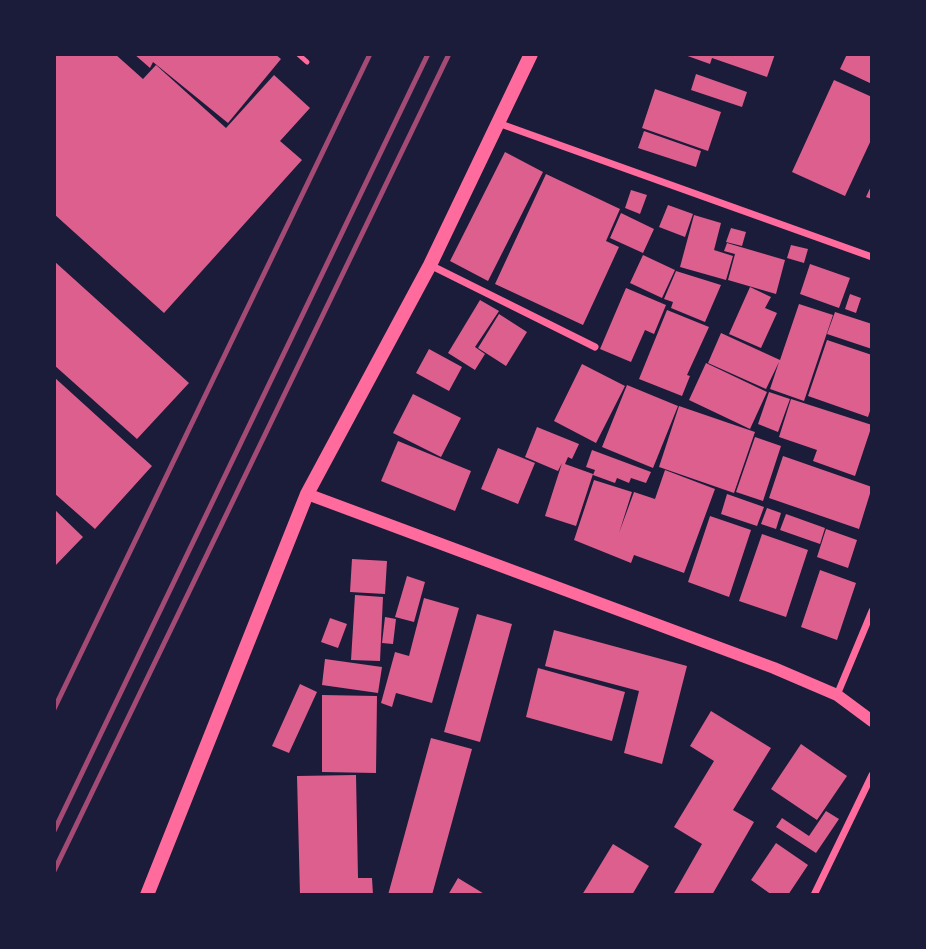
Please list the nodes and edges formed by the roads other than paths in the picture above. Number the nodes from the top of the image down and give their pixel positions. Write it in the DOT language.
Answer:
graph roads {
  1 [pos="298,54"];
  2 [pos="531,54"];
  3 [pos="307,62"];
  4 [pos="498,122"];
  5 [pos="871,257"];
  6 [pos="430,265"];
  7 [pos="594,348"];
  8 [pos="307,494"];
  9 [pos="872,611"];
  10 [pos="837,695"];
  11 [pos="872,721"];
  12 [pos="872,775"];
  13 [pos="147,895"];
  14 [pos="814,895"];
  1 -- 3 [label="lane"];
  2 -- 4 [label="main road"];
  4 -- 5 [label="street"];
  4 -- 6 [label="main road"];
  6 -- 7 [label="street"];
  6 -- 8 [label="main road"];
  8 -- 10 [label="street"];
  8 -- 13 [label="main road"];
  9 -- 10 [label="street"];
  10 -- 11 [label="street"];
  12 -- 14 [label="street"];
}
